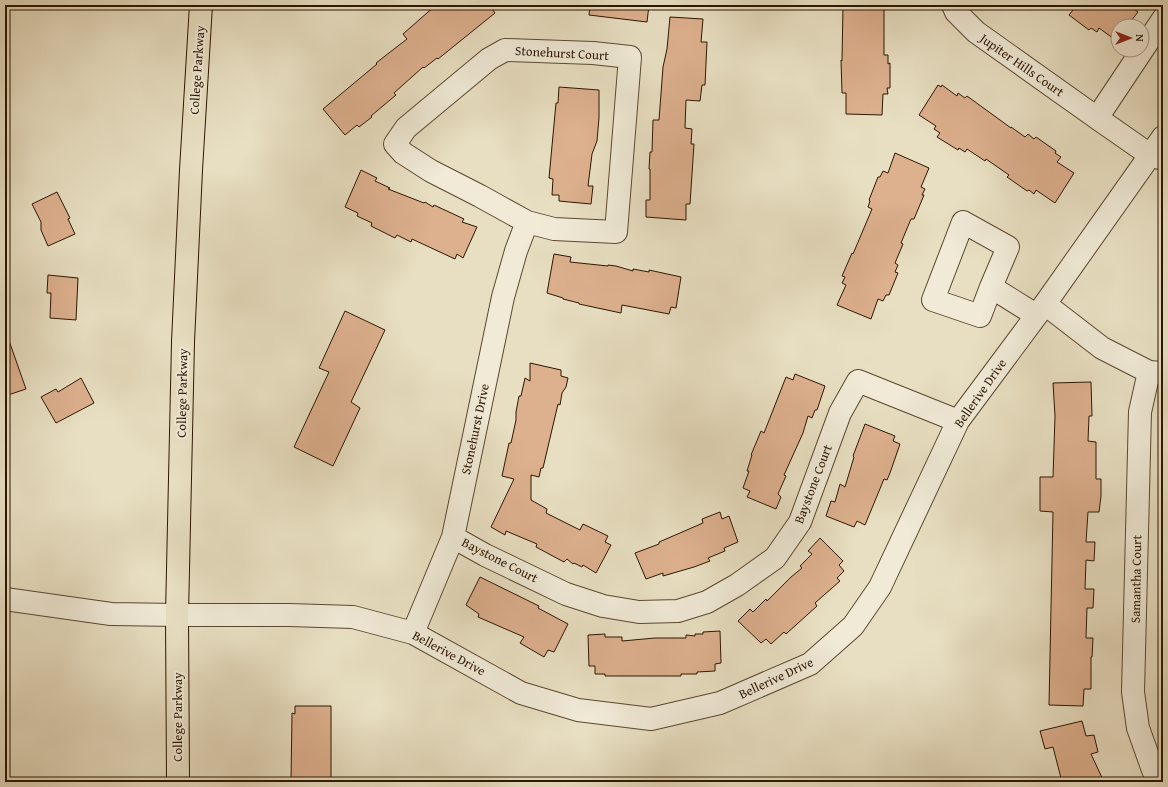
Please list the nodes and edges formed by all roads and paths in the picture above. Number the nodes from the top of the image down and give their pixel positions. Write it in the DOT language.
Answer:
graph roads {
  1 [pos="201,5"];
  2 [pos="953,5"];
  3 [pos="1163,19"];
  4 [pos="1097,118"];
  5 [pos="1163,137"];
  6 [pos="1157,157"];
  7 [pos="527,222"];
  8 [pos="991,287"];
  9 [pos="1040,310"];
  10 [pos="1156,373"];
  11 [pos="958,420"];
  12 [pos="453,537"];
  13 [pos="5,599"];
  14 [pos="177,615"];
  15 [pos="413,633"];
  16 [pos="178,782"];
  17 [pos="1159,782"];
  1 -- 14 [label="main road, College Parkway"];
  2 -- 4 [label="street, Jupiter Hills Court"];
  3 -- 4 [label="street"];
  4 -- 6 [label="street, Jupiter Hills Court"];
  5 -- 6 [label="street, Bellerive Drive"];
  6 -- 9 [label="street, Bellerive Drive"];
  7 -- 7 [label="street, Stonehurst Court"];
  7 -- 12 [label="street, Stonehurst Drive"];
  8 -- 9 [label="street"];
  9 -- 10 [label="street"];
  9 -- 11 [label="street, Bellerive Drive"];
  10 -- 17 [label="street, Samantha Court"];
  11 -- 12 [label="street, Baystone Court"];
  11 -- 15 [label="street, Bellerive Drive"];
  12 -- 15 [label="street, Stonehurst Drive"];
  13 -- 14 [label="street, Bellerive Drive"];
  14 -- 15 [label="street, Bellerive Drive"];
  14 -- 16 [label="main road, College Parkway"];
}
